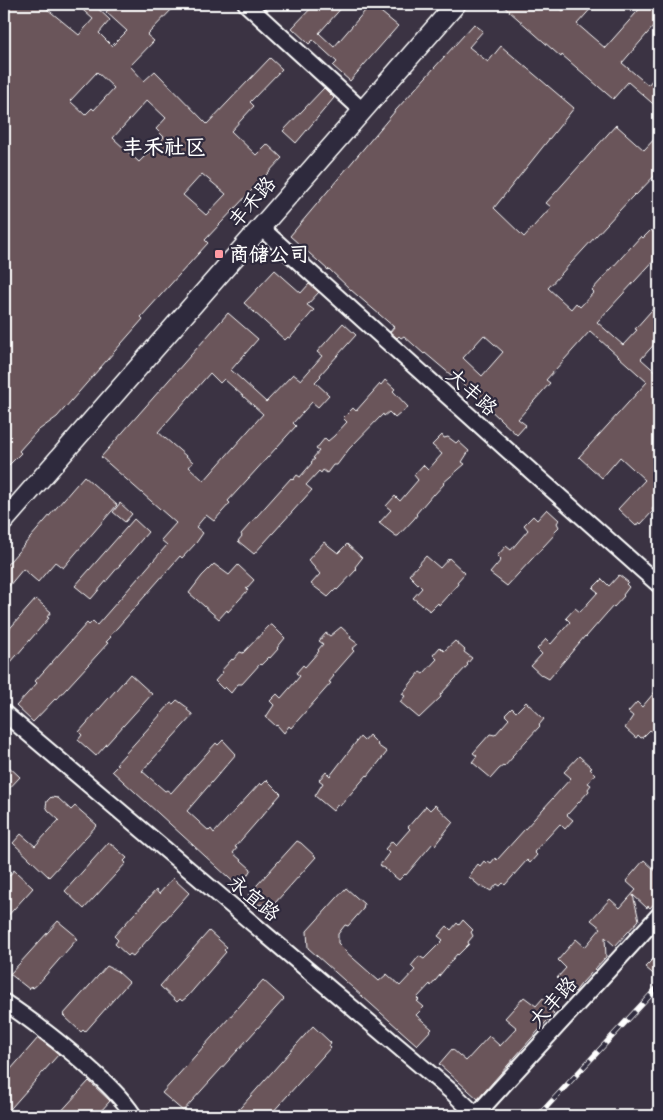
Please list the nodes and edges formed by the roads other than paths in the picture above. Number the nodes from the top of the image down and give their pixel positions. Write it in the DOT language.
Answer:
graph roads {
  1 [pos="246,4"];
  2 [pos="456,4"];
  3 [pos="363,111"];
  4 [pos="260,227"];
  5 [pos="4,521"];
  6 [pos="659,585"];
  7 [pos="4,713"];
  8 [pos="659,914"];
  9 [pos="4,1002"];
  10 [pos="134,1116"];
  11 [pos="476,1116"];
  1 -- 3 [label="street"];
  2 -- 3 [label="main road, 丰禾路"];
  3 -- 4 [label="main road, 丰禾路"];
  4 -- 5 [label="main road, 丰禾路"];
  4 -- 6 [label="street, 大丰路"];
  7 -- 11 [label="street, 永宜路"];
  8 -- 11 [label="street, 大丰路"];
  9 -- 10 [label="street"];
}
